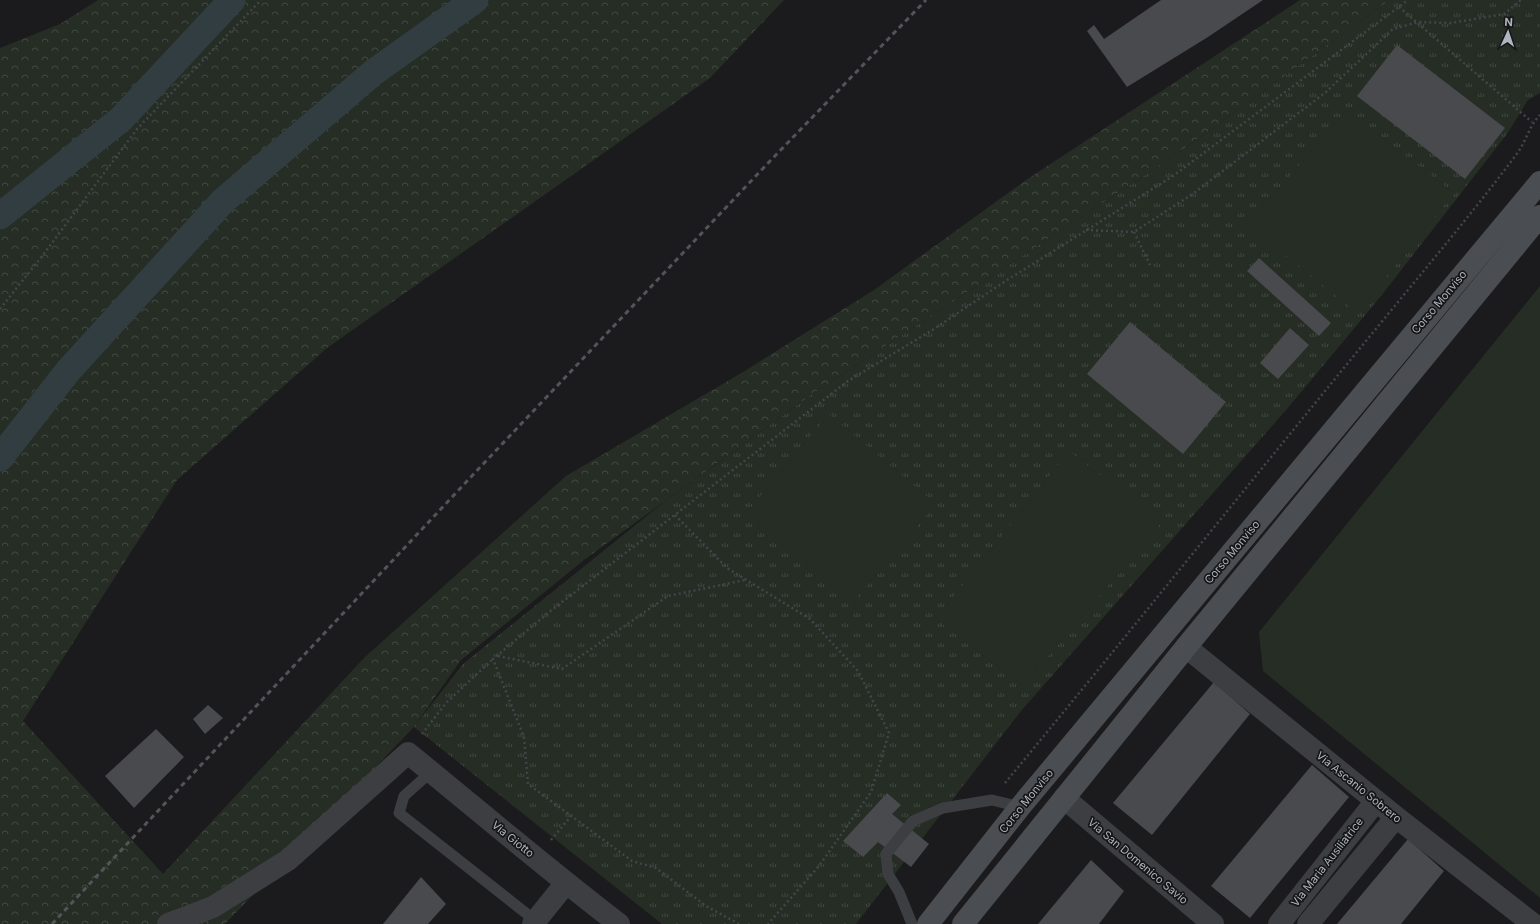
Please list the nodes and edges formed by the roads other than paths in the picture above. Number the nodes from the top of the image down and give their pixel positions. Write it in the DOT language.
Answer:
graph roads {
  1 [pos="1540,182"];
  2 [pos="1540,216"];
  3 [pos="1186,647"];
  4 [pos="430,772"];
  5 [pos="1064,798"];
  6 [pos="1376,800"];
  7 [pos="1020,807"];
  8 [pos="1396,817"];
  9 [pos="566,884"];
  10 [pos="534,922"];
  11 [pos="168,924"];
  12 [pos="619,924"];
  13 [pos="912,924"];
  14 [pos="928,924"];
  15 [pos="963,924"];
  16 [pos="1213,924"];
  17 [pos="1279,924"];
  18 [pos="1308,924"];
  19 [pos="1534,924"];
  1 -- 7 [label="main road, Corso Monviso"];
  2 -- 3 [label="main road, Corso Monviso"];
  3 -- 5 [label="main road, Corso Monviso"];
  3 -- 6 [label="street, Via Ascanio Sobrero"];
  4 -- 9 [label="street, Via Giotto"];
  4 -- 10 [label="lane"];
  4 -- 11 [label="street, Via Giotto"];
  5 -- 15 [label="main road, Corso Monviso"];
  5 -- 16 [label="street, Via San Domenico Savio"];
  6 -- 8 [label="street, Via Ascanio Sobrero"];
  6 -- 17 [label="street, Via Maria Ausiliatrice"];
  7 -- 13 [label="lane"];
  7 -- 14 [label="main road, Corso Monviso"];
  8 -- 18 [label="street"];
  8 -- 19 [label="street, Via Ascanio Sobrero"];
  9 -- 10 [label="street"];
  9 -- 12 [label="street, Via Giotto"];
}
